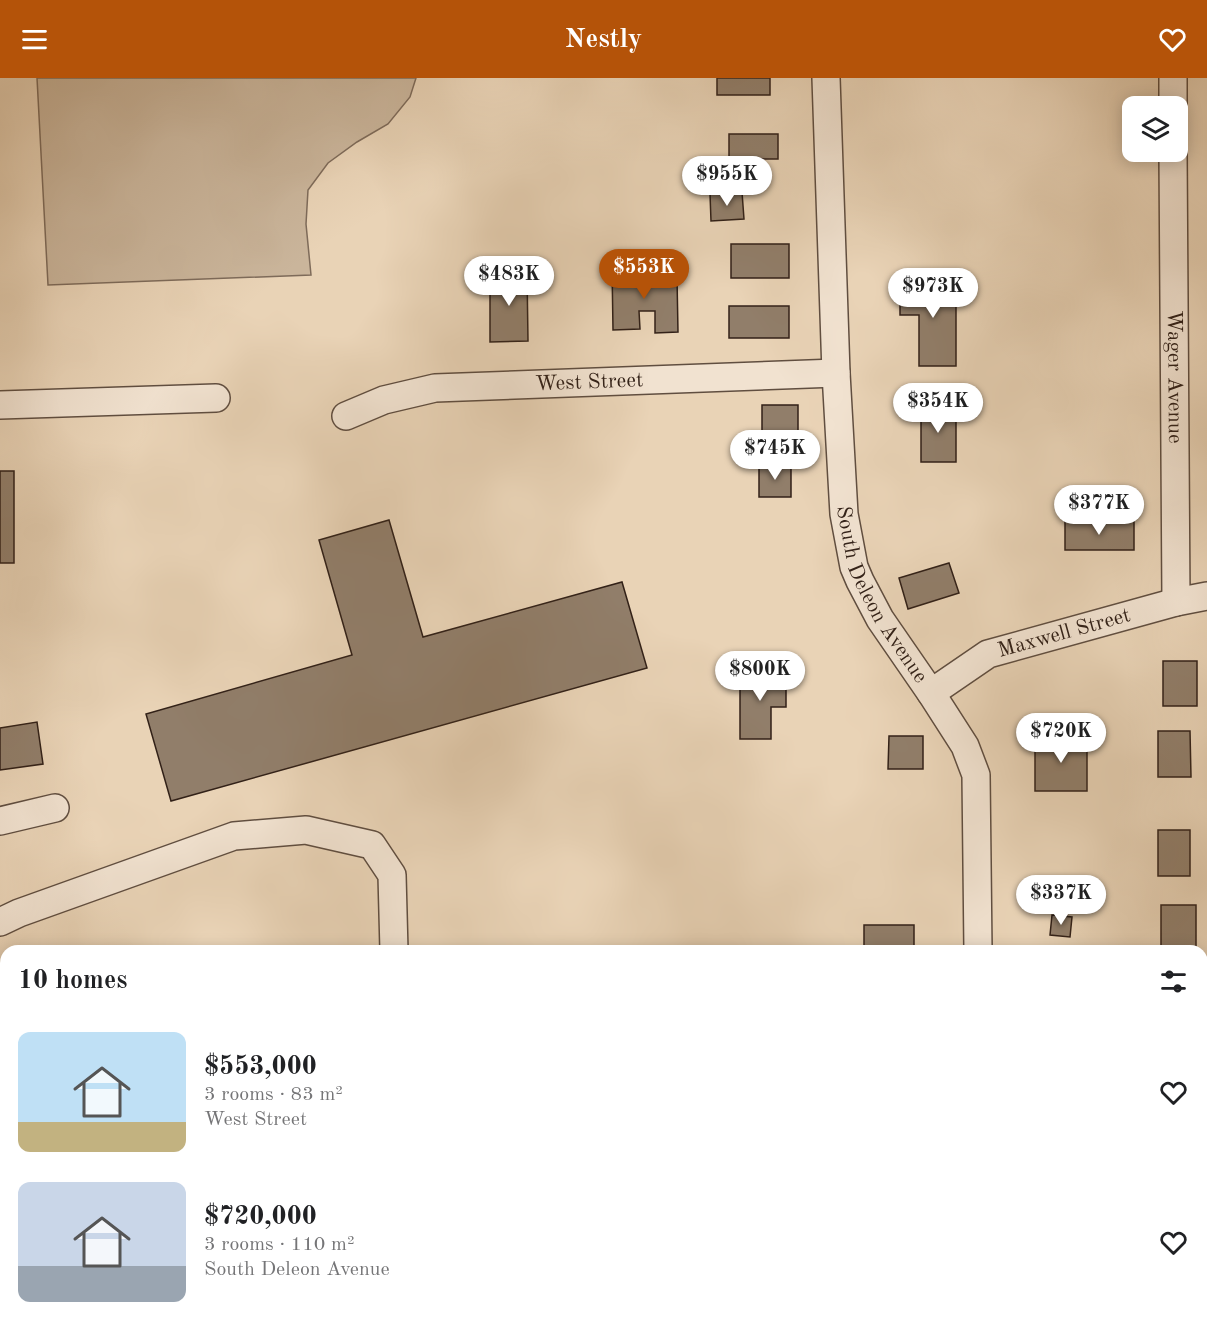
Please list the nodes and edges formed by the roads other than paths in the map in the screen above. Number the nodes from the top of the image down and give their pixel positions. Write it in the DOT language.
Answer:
graph roads {
  1 [pos="826,78"];
  2 [pos="1173,78"];
  3 [pos="1173,96"];
  4 [pos="1173,162"];
  5 [pos="836,373"];
  6 [pos="216,398"];
  7 [pos="0,405"];
  8 [pos="346,416"];
  9 [pos="1207,596"];
  10 [pos="1176,602"];
  11 [pos="931,693"];
  12 [pos="55,808"];
  13 [pos="0,821"];
  14 [pos="0,922"];
  15 [pos="394,945"];
  16 [pos="978,945"];
  1 -- 5 [label="street, South Deleon Avenue"];
  2 -- 3 [label="street"];
  4 -- 10 [label="street, Wager Avenue"];
  5 -- 8 [label="street, West Street"];
  5 -- 11 [label="street, South Deleon Avenue"];
  6 -- 7 [label="street"];
  9 -- 10 [label="street, Maxwell Street"];
  10 -- 11 [label="street, Maxwell Street"];
  11 -- 16 [label="street, South Deleon Avenue"];
  12 -- 13 [label="street"];
  14 -- 15 [label="street"];
}
